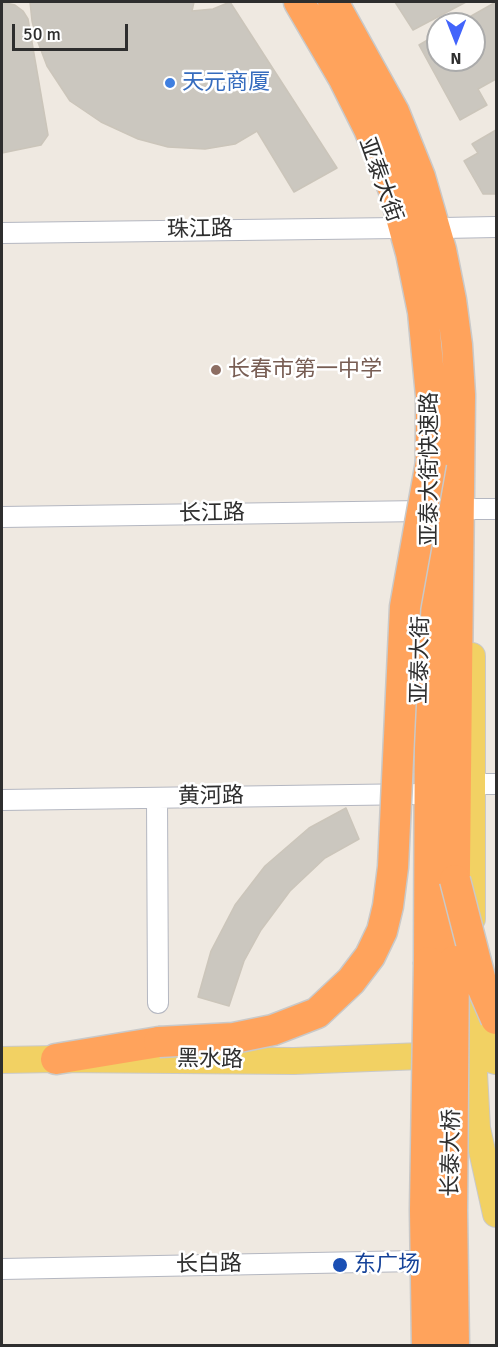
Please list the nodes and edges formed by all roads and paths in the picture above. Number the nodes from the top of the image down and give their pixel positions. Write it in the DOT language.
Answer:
graph roads {
  1 [pos="291,2"];
  2 [pos="299,2"];
  3 [pos="333,2"];
  4 [pos="340,2"];
  5 [pos="496,227"];
  6 [pos="398,228"];
  7 [pos="443,228"];
  8 [pos="2,233"];
  9 [pos="431,462"];
  10 [pos="485,509"];
  11 [pos="423,511"];
  12 [pos="2,517"];
  13 [pos="471,784"];
  14 [pos="496,784"];
  15 [pos="420,794"];
  16 [pos="157,798"];
  17 [pos="2,800"];
  18 [pos="455,880"];
  19 [pos="442,962"];
  20 [pos="158,1003"];
  21 [pos="496,1019"];
  22 [pos="496,1033"];
  23 [pos="489,1056"];
  24 [pos="418,1057"];
  25 [pos="56,1059"];
  26 [pos="2,1060"];
  27 [pos="487,1131"];
  28 [pos="496,1166"];
  29 [pos="496,1214"];
  30 [pos="417,1262"];
  31 [pos="2,1269"];
  32 [pos="418,1346"];
  33 [pos="427,1346"];
  34 [pos="437,1346"];
  35 [pos="454,1346"];
  1 -- 6 [label="main road, 亚泰大街"];
  2 -- 9 [label="highway, 亚泰大街快速路"];
  3 -- 18 [label="highway, 亚泰大街快速路"];
  4 -- 7 [label="main road, 亚泰大街"];
  5 -- 7 [label="street"];
  6 -- 8 [label="street, 珠江路"];
  6 -- 11 [label="main road, 亚泰大街"];
  7 -- 10 [label="main road, 亚泰大街"];
  9 -- 19 [label="highway, 亚泰大街快速路, bridge"];
  9 -- 25 [label="highway, bridge"];
  10 -- 13 [label="main road, 亚泰大街"];
  11 -- 12 [label="street, 长江路"];
  11 -- 15 [label="main road, 亚泰大街"];
  13 -- 14 [label="street"];
  13 -- 23 [label="main road, 亚泰大街"];
  15 -- 16 [label="street, 黄河路"];
  15 -- 24 [label="main road, 亚泰大街"];
  16 -- 17 [label="street, 黄河路"];
  16 -- 20 [label="street"];
  18 -- 19 [label="highway, 亚泰大街快速路, bridge"];
  18 -- 21 [label="highway, bridge"];
  19 -- 33 [label="highway, 长泰大桥, bridge"];
  19 -- 35 [label="highway, 长泰大桥, bridge"];
  22 -- 23 [label="main road"];
  23 -- 24 [label="main road"];
  23 -- 27 [label="main road, 亚泰大街"];
  24 -- 25 [label="main road, 黑水路"];
  24 -- 30 [label="street"];
  24 -- 34 [label="main road, 亚泰大街"];
  25 -- 26 [label="main road, 黑水路"];
  27 -- 28 [label="street"];
  27 -- 29 [label="main road, 亚泰大街"];
  30 -- 31 [label="street, 长白路"];
  30 -- 32 [label="street"];
}
